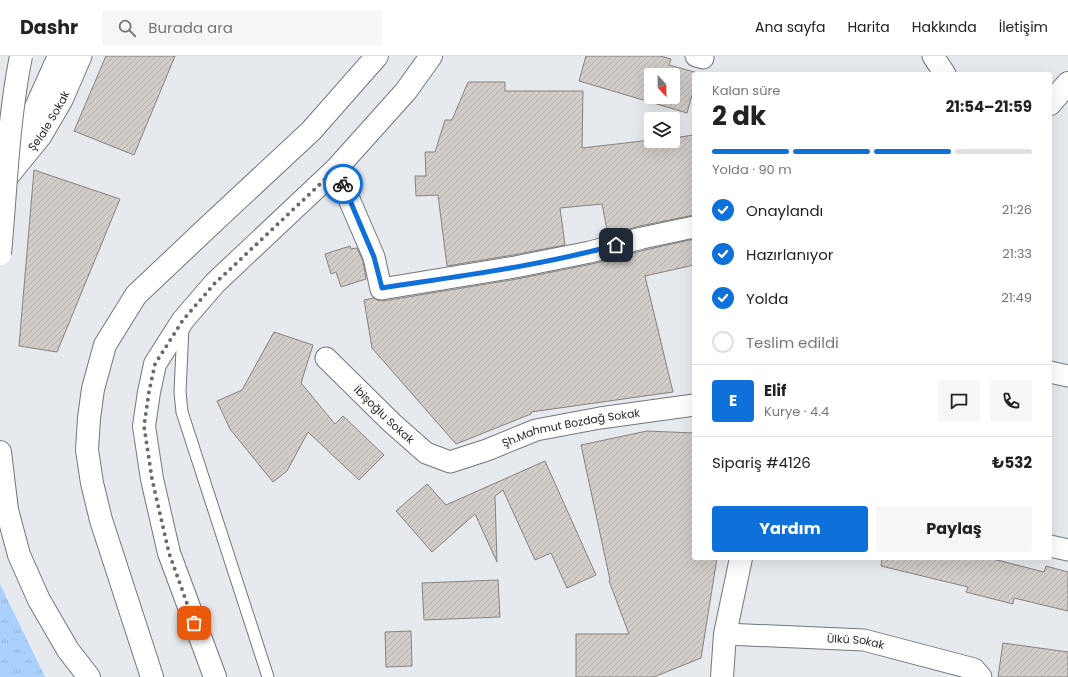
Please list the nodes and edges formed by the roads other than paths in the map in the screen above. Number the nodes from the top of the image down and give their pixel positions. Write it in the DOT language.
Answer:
graph roads {
  1 [pos="21,56"];
  2 [pos="59,56"];
  3 [pos="81,56"];
  4 [pos="377,56"];
  5 [pos="431,56"];
  6 [pos="933,56"];
  7 [pos="944,72"];
  8 [pos="1068,83"];
  9 [pos="1052,102"];
  10 [pos="336,169"];
  11 [pos="3,183"];
  12 [pos="692,227"];
  13 [pos="0,254"];
  14 [pos="183,320"];
  15 [pos="326,358"];
  16 [pos="1052,372"];
  17 [pos="1068,376"];
  18 [pos="692,406"];
  19 [pos="0,452"];
  20 [pos="450,462"];
  21 [pos="1052,546"];
  22 [pos="1068,550"];
  23 [pos="741,560"];
  24 [pos="724,634"];
  25 [pos="89,677"];
  26 [pos="152,677"];
  27 [pos="215,677"];
  28 [pos="268,677"];
  29 [pos="722,677"];
  30 [pos="981,677"];
  1 -- 11 [label="main road, bridge"];
  2 -- 11 [label="main road"];
  3 -- 11 [label="street, Şelale Sokak"];
  4 -- 26 [label="main road"];
  5 -- 10 [label="main road"];
  6 -- 7 [label="street"];
  8 -- 9 [label="main road"];
  10 -- 12 [label="street"];
  10 -- 14 [label="main road"];
  11 -- 13 [label="main road, bridge"];
  14 -- 27 [label="main road"];
  14 -- 28 [label="lane"];
  15 -- 20 [label="street, İbişoğlu Sokak"];
  16 -- 17 [label="street"];
  18 -- 20 [label="street, Şh.Mahmut Bozdağ Sokak"];
  19 -- 25 [label="main road"];
  21 -- 22 [label="street"];
  23 -- 24 [label="main road"];
  24 -- 29 [label="main road"];
  24 -- 30 [label="street, Ülkü Sokak"];
}
